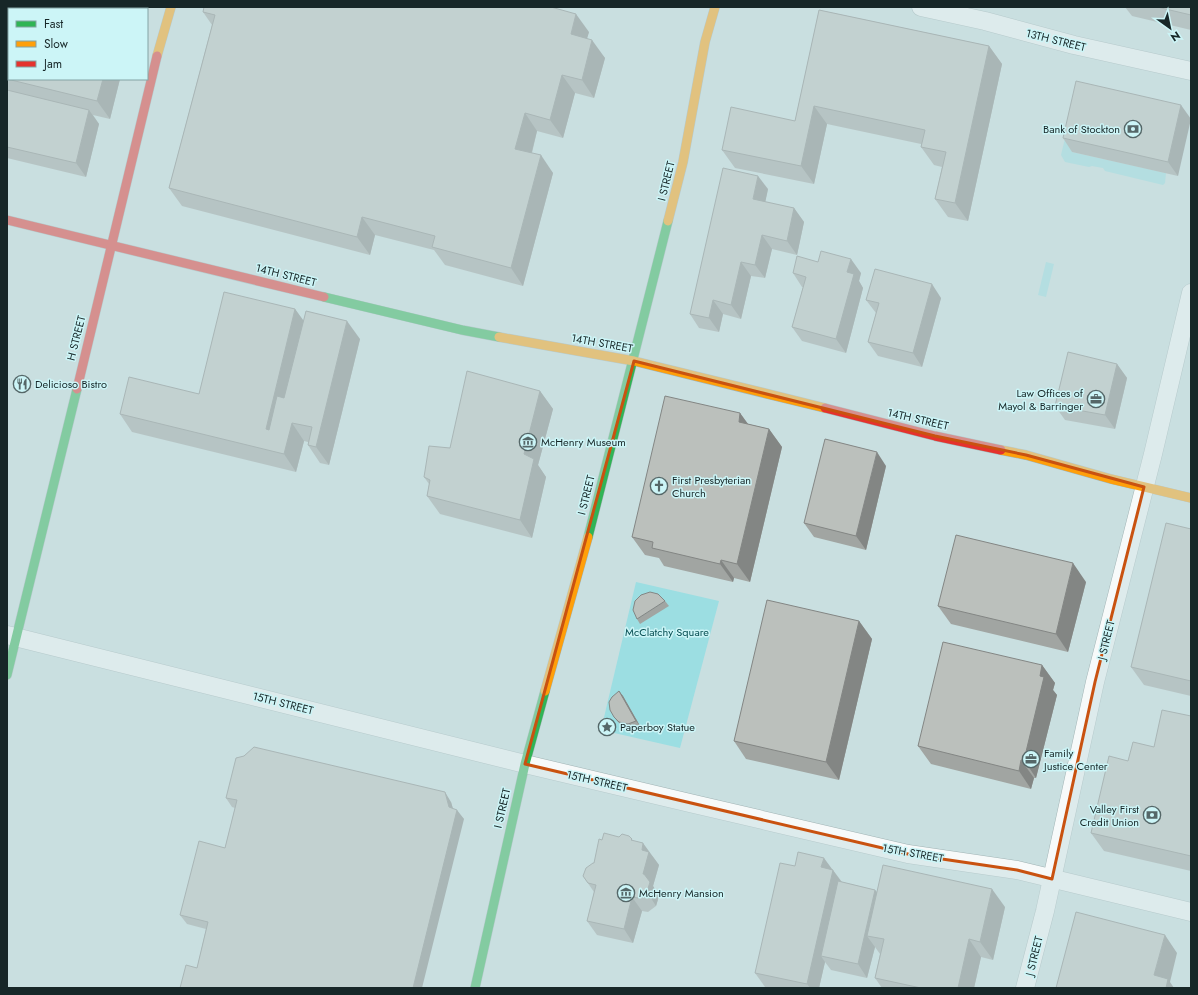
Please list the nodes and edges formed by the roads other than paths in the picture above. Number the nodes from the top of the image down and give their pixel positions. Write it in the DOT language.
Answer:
graph roads {
  1 [pos="172,7"];
  2 [pos="715,7"];
  3 [pos="921,7"];
  4 [pos="1191,71"];
  5 [pos="7,220"];
  6 [pos="111,246"];
  7 [pos="1191,293"];
  8 [pos="634,361"];
  9 [pos="1144,487"];
  10 [pos="1191,498"];
  11 [pos="12,636"];
  12 [pos="7,675"];
  13 [pos="525,764"];
  14 [pos="1052,879"];
  15 [pos="1191,912"];
  16 [pos="476,988"];
  17 [pos="1025,988"];
  1 -- 6 [label="street, H STREET"];
  2 -- 8 [label="street, I STREET"];
  3 -- 4 [label="street, 13TH STREET"];
  5 -- 6 [label="street, 14TH STREET"];
  6 -- 8 [label="street, 14TH STREET"];
  6 -- 11 [label="street, H STREET"];
  7 -- 9 [label="street, J STREET"];
  8 -- 9 [label="street, 14TH STREET"];
  8 -- 13 [label="street, I STREET"];
  9 -- 10 [label="street, 14TH STREET"];
  9 -- 14 [label="street, J STREET"];
  11 -- 12 [label="street, H STREET"];
  11 -- 13 [label="street, 15TH STREET"];
  13 -- 14 [label="street, 15TH STREET"];
  13 -- 16 [label="street, I STREET"];
  14 -- 15 [label="street, 15TH STREET"];
  14 -- 17 [label="street, J STREET"];
}
